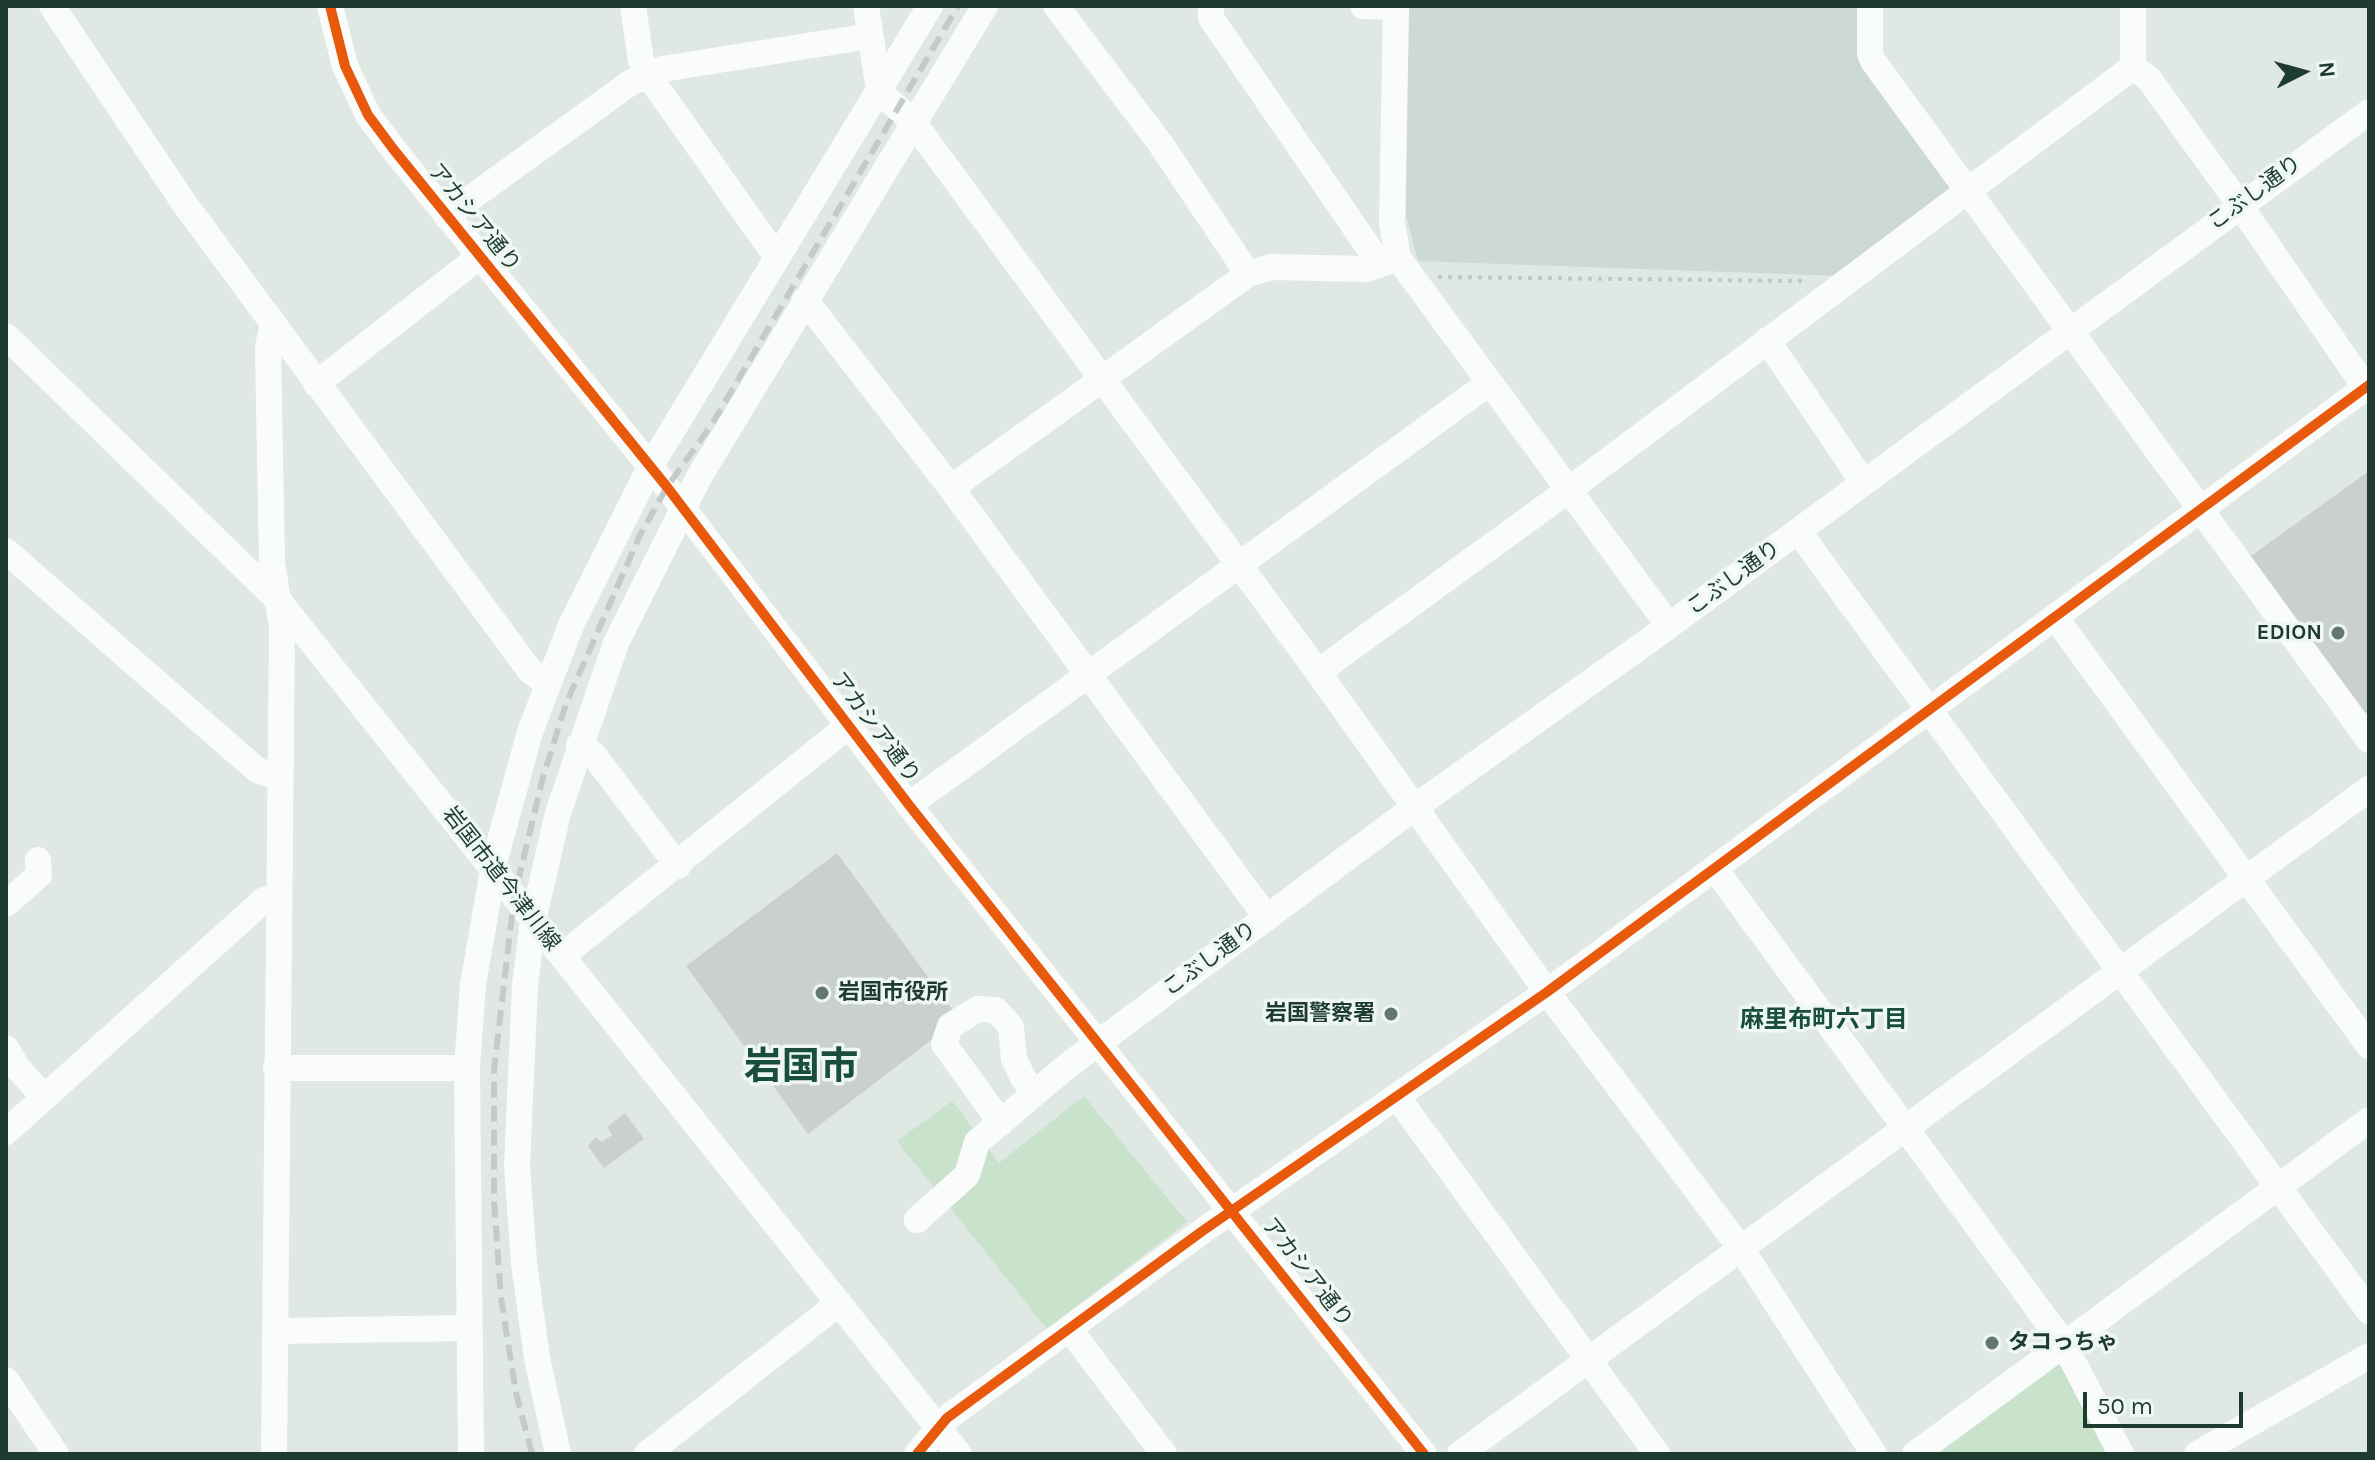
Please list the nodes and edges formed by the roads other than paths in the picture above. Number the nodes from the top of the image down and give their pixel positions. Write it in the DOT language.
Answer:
graph roads {
  1 [pos="52,6"];
  2 [pos="330,6"];
  3 [pos="633,6"];
  4 [pos="866,6"];
  5 [pos="930,6"];
  6 [pos="985,6"];
  7 [pos="1056,6"];
  8 [pos="1211,6"];
  9 [pos="1363,6"];
  10 [pos="1396,6"];
  11 [pos="1870,6"];
  12 [pos="2133,6"];
  13 [pos="870,36"];
  14 [pos="2133,67"];
  15 [pos="648,75"];
  16 [pos="879,91"];
  17 [pos="2369,112"];
  18 [pos="913,122"];
  19 [pos="1966,193"];
  20 [pos="2239,204"];
  21 [pos="446,216"];
  22 [pos="480,256"];
  23 [pos="776,256"];
  24 [pos="1389,261"];
  25 [pos="1248,274"];
  26 [pos="805,300"];
  27 [pos="273,323"];
  28 [pos="2067,331"];
  29 [pos="6,336"];
  30 [pos="1767,340"];
  31 [pos="1103,381"];
  32 [pos="1489,383"];
  33 [pos="316,384"];
  34 [pos="2367,386"];
  35 [pos="650,467"];
  36 [pos="1863,482"];
  37 [pos="951,488"];
  38 [pos="1570,489"];
  39 [pos="683,508"];
  40 [pos="2199,509"];
  41 [pos="1798,531"];
  42 [pos="6,551"];
  43 [pos="1239,566"];
  44 [pos="279,601"];
  45 [pos="2055,617"];
  46 [pos="1669,626"];
  47 [pos="1318,672"];
  48 [pos="1085,674"];
  49 [pos="547,682"];
  50 [pos="1928,708"];
  51 [pos="848,726"];
  52 [pos="2369,740"];
  53 [pos="579,745"];
  54 [pos="280,778"];
  55 [pos="2369,789"];
  56 [pos="909,805"];
  57 [pos="1415,807"];
  58 [pos="38,860"];
  59 [pos="678,866"];
  60 [pos="493,868"];
  61 [pos="1715,869"];
  62 [pos="2248,879"];
  63 [pos="278,896"];
  64 [pos="6,904"];
  65 [pos="1267,918"];
  66 [pos="533,921"];
  67 [pos="562,956"];
  68 [pos="2119,974"];
  69 [pos="1547,992"];
  70 [pos="1099,1044"];
  71 [pos="2369,1046"];
  72 [pos="6,1048"];
  73 [pos="276,1068"];
  74 [pos="467,1068"];
  75 [pos="1035,1092"];
  76 [pos="44,1097"];
  77 [pos="1398,1098"];
  78 [pos="2369,1120"];
  79 [pos="996,1126"];
  80 [pos="1909,1129"];
  81 [pos="6,1132"];
  82 [pos="2277,1187"];
  83 [pos="1233,1212"];
  84 [pos="917,1220"];
  85 [pos="1742,1250"];
  86 [pos="839,1303"];
  87 [pos="2369,1311"];
  88 [pos="469,1328"];
  89 [pos="1070,1330"];
  90 [pos="276,1331"];
  91 [pos="2064,1344"];
  92 [pos="2369,1356"];
  93 [pos="1589,1359"];
  94 [pos="6,1380"];
  95 [pos="939,1429"];
  96 [pos="56,1454"];
  97 [pos="274,1454"];
  98 [pos="471,1454"];
  99 [pos="558,1454"];
  100 [pos="647,1454"];
  101 [pos="917,1454"];
  102 [pos="959,1454"];
  103 [pos="1164,1454"];
  104 [pos="1424,1454"];
  105 [pos="1460,1454"];
  106 [pos="1657,1454"];
  107 [pos="1874,1454"];
  108 [pos="1915,1454"];
  109 [pos="2121,1454"];
  110 [pos="2197,1454"];
  1 -- 27 [label="street"];
  2 -- 21 [label="street, アカシア通り"];
  3 -- 15 [label="street"];
  4 -- 13 [label="street"];
  5 -- 16 [label="street"];
  6 -- 18 [label="street"];
  7 -- 25 [label="street"];
  8 -- 24 [label="street"];
  9 -- 10 [label="street"];
  10 -- 24 [label="street"];
  11 -- 19 [label="street"];
  12 -- 14 [label="street"];
  13 -- 15 [label="street"];
  13 -- 16 [label="street"];
  14 -- 19 [label="street"];
  14 -- 20 [label="street"];
  15 -- 21 [label="street"];
  15 -- 23 [label="street"];
  16 -- 18 [label="street"];
  16 -- 23 [label="street"];
  17 -- 20 [label="street, こぶし通り"];
  18 -- 26 [label="street"];
  18 -- 31 [label="street"];
  19 -- 28 [label="street"];
  19 -- 30 [label="street"];
  20 -- 28 [label="street, こぶし通り"];
  20 -- 34 [label="street"];
  21 -- 22 [label="street, アカシア通り"];
  22 -- 33 [label="street"];
  22 -- 35 [label="street, アカシア通り"];
  23 -- 35 [label="street"];
  24 -- 25 [label="street"];
  24 -- 32 [label="street"];
  25 -- 31 [label="street"];
  26 -- 37 [label="street"];
  26 -- 39 [label="street"];
  27 -- 33 [label="street"];
  27 -- 44 [label="street"];
  28 -- 36 [label="street, こぶし通り"];
  28 -- 40 [label="street"];
  29 -- 44 [label="street, 岩国市道今津川線"];
  30 -- 36 [label="street"];
  30 -- 38 [label="street"];
  31 -- 37 [label="street"];
  31 -- 43 [label="street"];
  32 -- 38 [label="street"];
  32 -- 43 [label="street"];
  33 -- 49 [label="street"];
  34 -- 40 [label="street"];
  35 -- 39 [label="street, アカシア通り"];
  35 -- 49 [label="street"];
  36 -- 41 [label="street, こぶし通り"];
  37 -- 48 [label="street"];
  38 -- 46 [label="street"];
  38 -- 47 [label="street"];
  39 -- 51 [label="street, アカシア通り"];
  39 -- 53 [label="street"];
  40 -- 45 [label="street"];
  40 -- 52 [label="street"];
  41 -- 46 [label="street, こぶし通り"];
  41 -- 50 [label="street"];
  42 -- 54 [label="street"];
  43 -- 47 [label="street"];
  43 -- 48 [label="street"];
  44 -- 54 [label="street"];
  44 -- 60 [label="street, 岩国市道今津川線"];
  45 -- 50 [label="street"];
  45 -- 62 [label="street"];
  46 -- 57 [label="street, こぶし通り"];
  47 -- 57 [label="street"];
  48 -- 56 [label="street"];
  48 -- 65 [label="street"];
  49 -- 60 [label="street"];
  50 -- 61 [label="street"];
  50 -- 68 [label="street"];
  51 -- 56 [label="street, アカシア通り"];
  51 -- 59 [label="street"];
  53 -- 59 [label="street"];
  53 -- 66 [label="street"];
  54 -- 63 [label="street"];
  55 -- 62 [label="street"];
  56 -- 70 [label="street, アカシア通り"];
  57 -- 65 [label="street, こぶし通り"];
  57 -- 69 [label="street"];
  58 -- 64 [label="street"];
  59 -- 67 [label="street"];
  60 -- 66 [label="street, 岩国市道今津川線"];
  60 -- 74 [label="street"];
  61 -- 69 [label="street"];
  61 -- 80 [label="street"];
  62 -- 68 [label="street"];
  62 -- 71 [label="street"];
  63 -- 73 [label="street"];
  63 -- 76 [label="street"];
  65 -- 70 [label="street, こぶし通り"];
  66 -- 67 [label="street, 岩国市道今津川線"];
  66 -- 99 [label="street"];
  67 -- 86 [label="street, 岩国市道今津川線"];
  68 -- 80 [label="street"];
  68 -- 82 [label="street"];
  69 -- 77 [label="street"];
  69 -- 85 [label="street"];
  70 -- 75 [label="street, こぶし通り"];
  70 -- 83 [label="street, アカシア通り"];
  72 -- 76 [label="street"];
  73 -- 74 [label="street"];
  73 -- 90 [label="street"];
  74 -- 88 [label="street"];
  75 -- 79 [label="street, こぶし通り"];
  75 -- 79 [label="street"];
  76 -- 81 [label="street"];
  77 -- 83 [label="street"];
  77 -- 93 [label="street"];
  78 -- 82 [label="street"];
  79 -- 84 [label="street, こぶし通り"];
  80 -- 85 [label="street"];
  80 -- 91 [label="street"];
  82 -- 87 [label="street"];
  82 -- 91 [label="street"];
  83 -- 89 [label="street"];
  83 -- 104 [label="street, アカシア通り"];
  85 -- 93 [label="street"];
  85 -- 107 [label="street"];
  86 -- 95 [label="street, 岩国市道今津川線"];
  86 -- 100 [label="street"];
  88 -- 90 [label="street"];
  88 -- 98 [label="street"];
  89 -- 95 [label="street"];
  89 -- 103 [label="street"];
  90 -- 97 [label="street"];
  91 -- 108 [label="street"];
  91 -- 109 [label="street"];
  92 -- 110 [label="street"];
  93 -- 105 [label="street"];
  93 -- 106 [label="street"];
  94 -- 96 [label="street"];
  95 -- 101 [label="street"];
  95 -- 102 [label="street, 岩国市道今津川線"];
}
